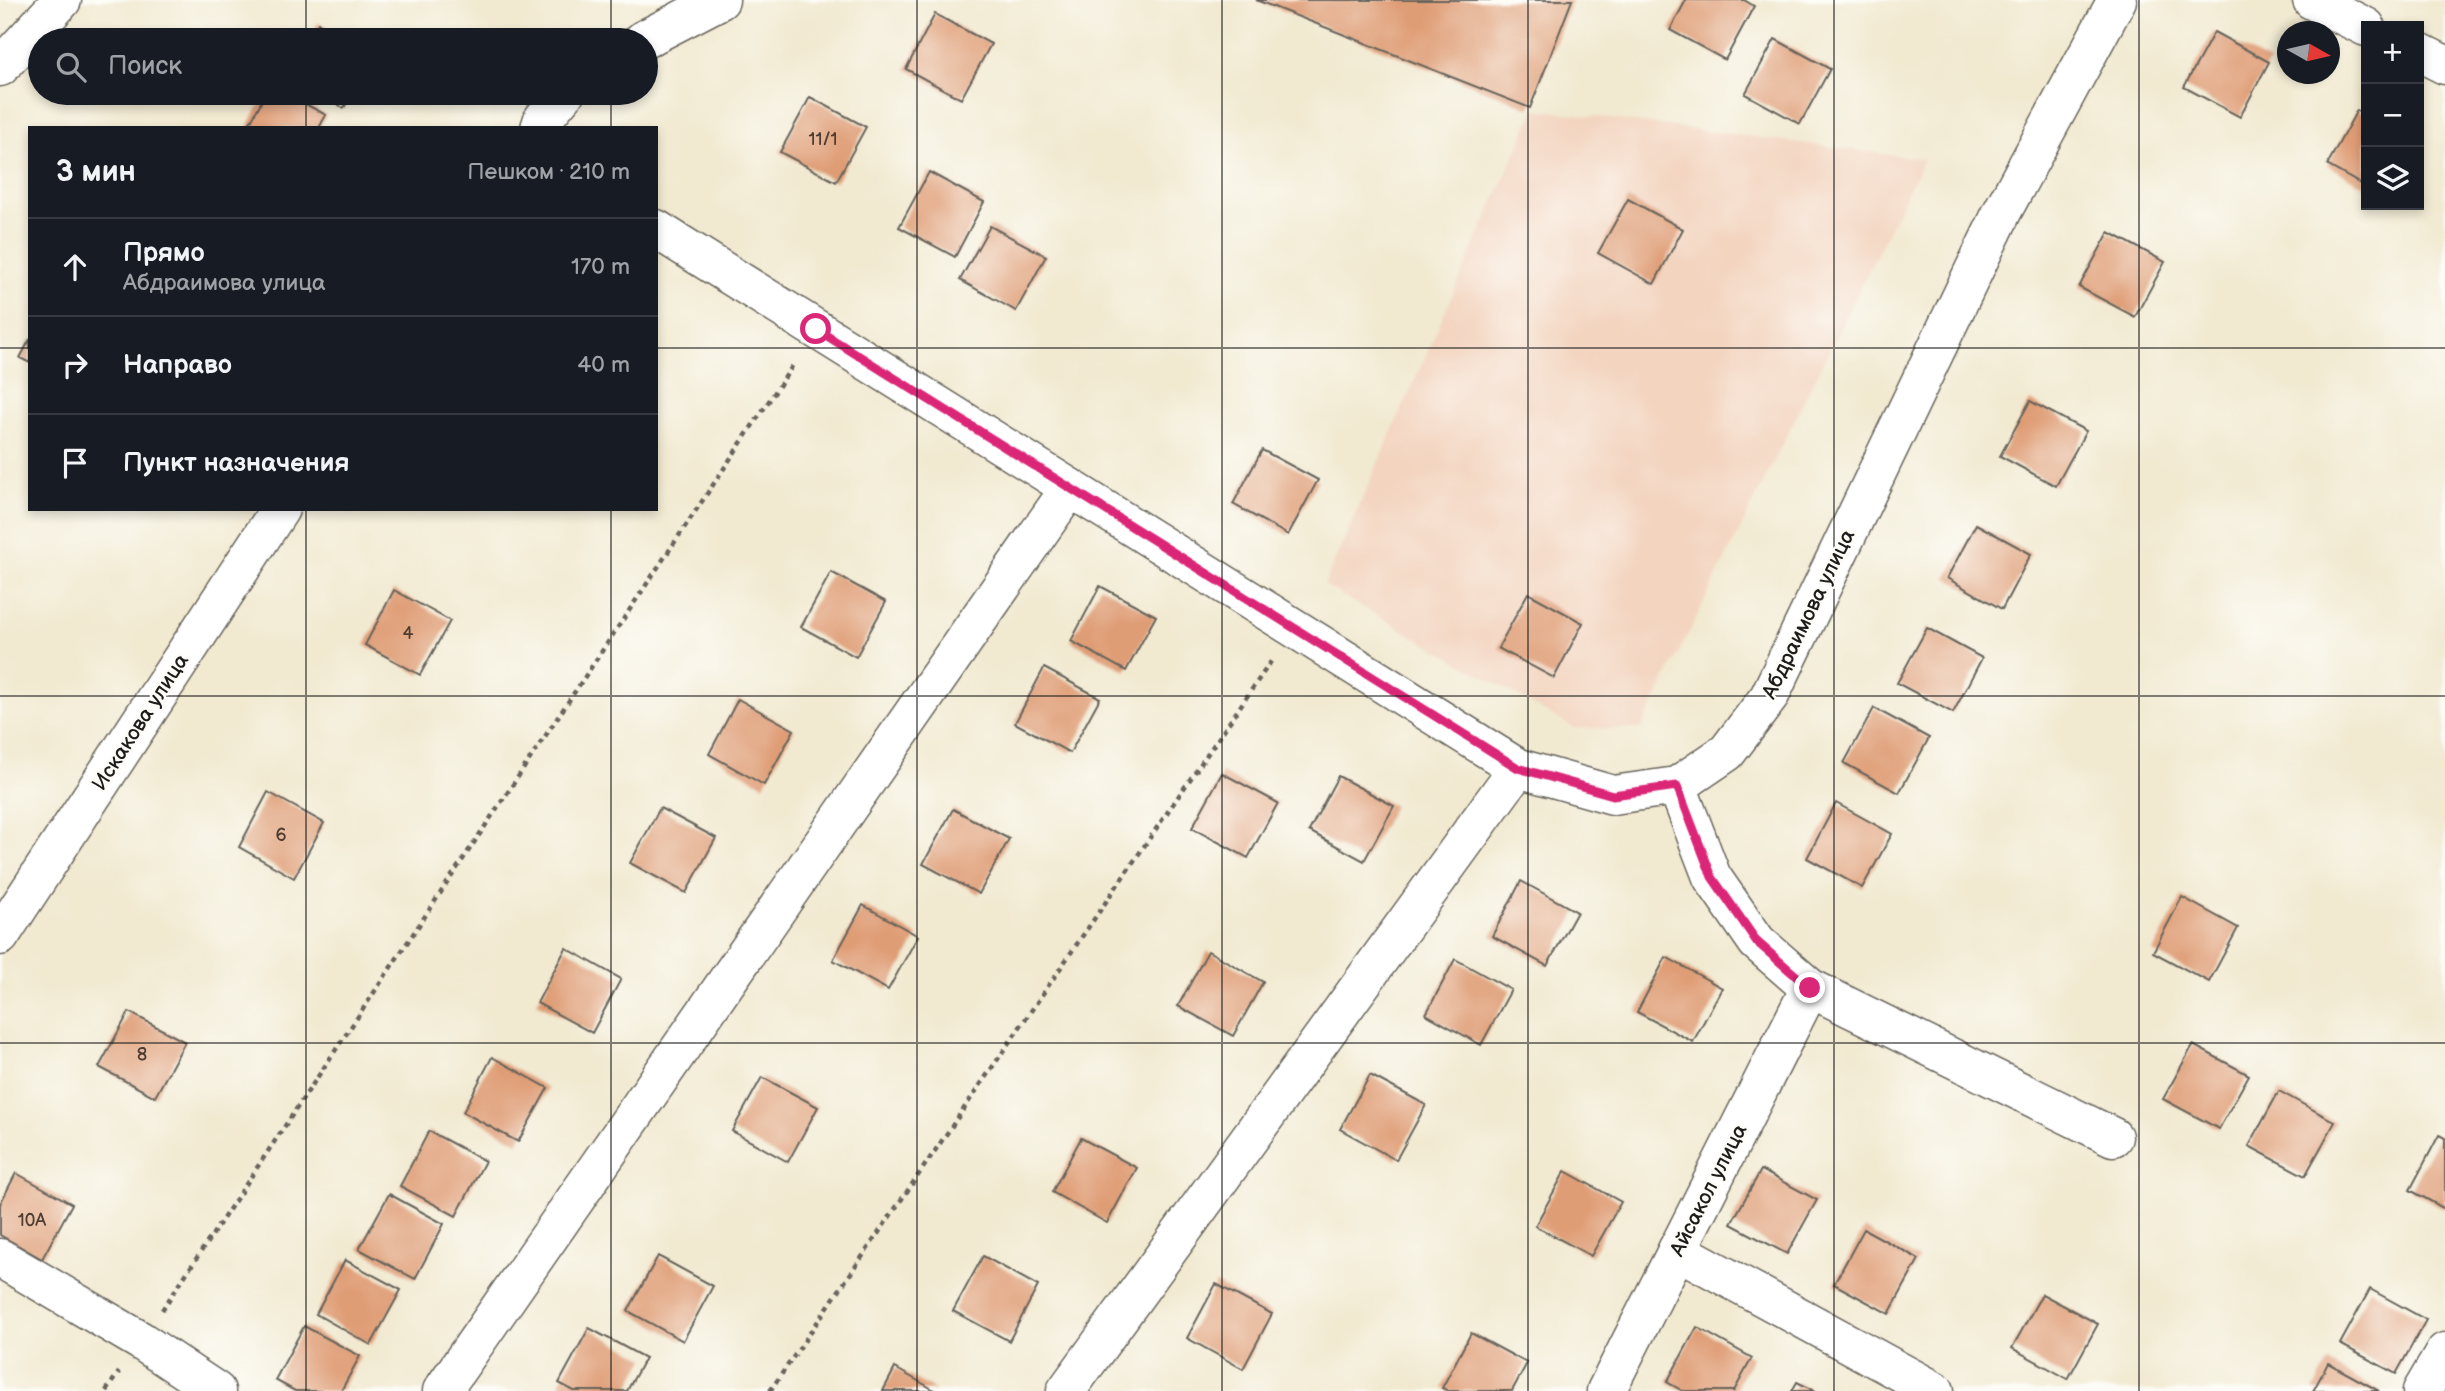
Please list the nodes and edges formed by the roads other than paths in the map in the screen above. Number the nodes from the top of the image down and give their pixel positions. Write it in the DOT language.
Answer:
graph roads {
  1 [pos="62,0"];
  2 [pos="720,0"];
  3 [pos="2118,0"];
  4 [pos="2312,0"];
  5 [pos="2361,24"];
  6 [pos="36,28"];
  7 [pos="658,32"];
  8 [pos="28,37"];
  9 [pos="2424,54"];
  10 [pos="2445,65"];
  11 [pos="0,67"];
  12 [pos="555,105"];
  13 [pos="541,126"];
  14 [pos="658,230"];
  15 [pos="1070,488"];
  16 [pos="279,511"];
  17 [pos="1518,768"];
  18 [pos="1677,786"];
  19 [pos="0,936"];
  20 [pos="1810,988"];
  21 [pos="2113,1137"];
  22 [pos="1677,1250"];
  23 [pos="0,1258"];
  24 [pos="2445,1352"];
  25 [pos="216,1391"];
  26 [pos="442,1391"];
  27 [pos="1066,1391"];
  28 [pos="1606,1391"];
  29 [pos="1935,1391"];
  30 [pos="2422,1391"];
  1 -- 6 [label="street"];
  2 -- 7 [label="street"];
  3 -- 18 [label="street, Абдраимова улица"];
  4 -- 5 [label="street"];
  8 -- 11 [label="street"];
  9 -- 10 [label="street"];
  12 -- 13 [label="street"];
  14 -- 15 [label="street, Абдраимова улица"];
  15 -- 17 [label="street, Абдраимова улица"];
  15 -- 26 [label="street"];
  16 -- 19 [label="street, Искакова улица"];
  17 -- 18 [label="street, Абдраимова улица"];
  17 -- 27 [label="street"];
  18 -- 20 [label="street"];
  20 -- 21 [label="street"];
  20 -- 22 [label="street, Айсакол улица"];
  22 -- 28 [label="street, Айсакол улица"];
  22 -- 29 [label="street"];
  23 -- 25 [label="street"];
  24 -- 30 [label="street"];
}
